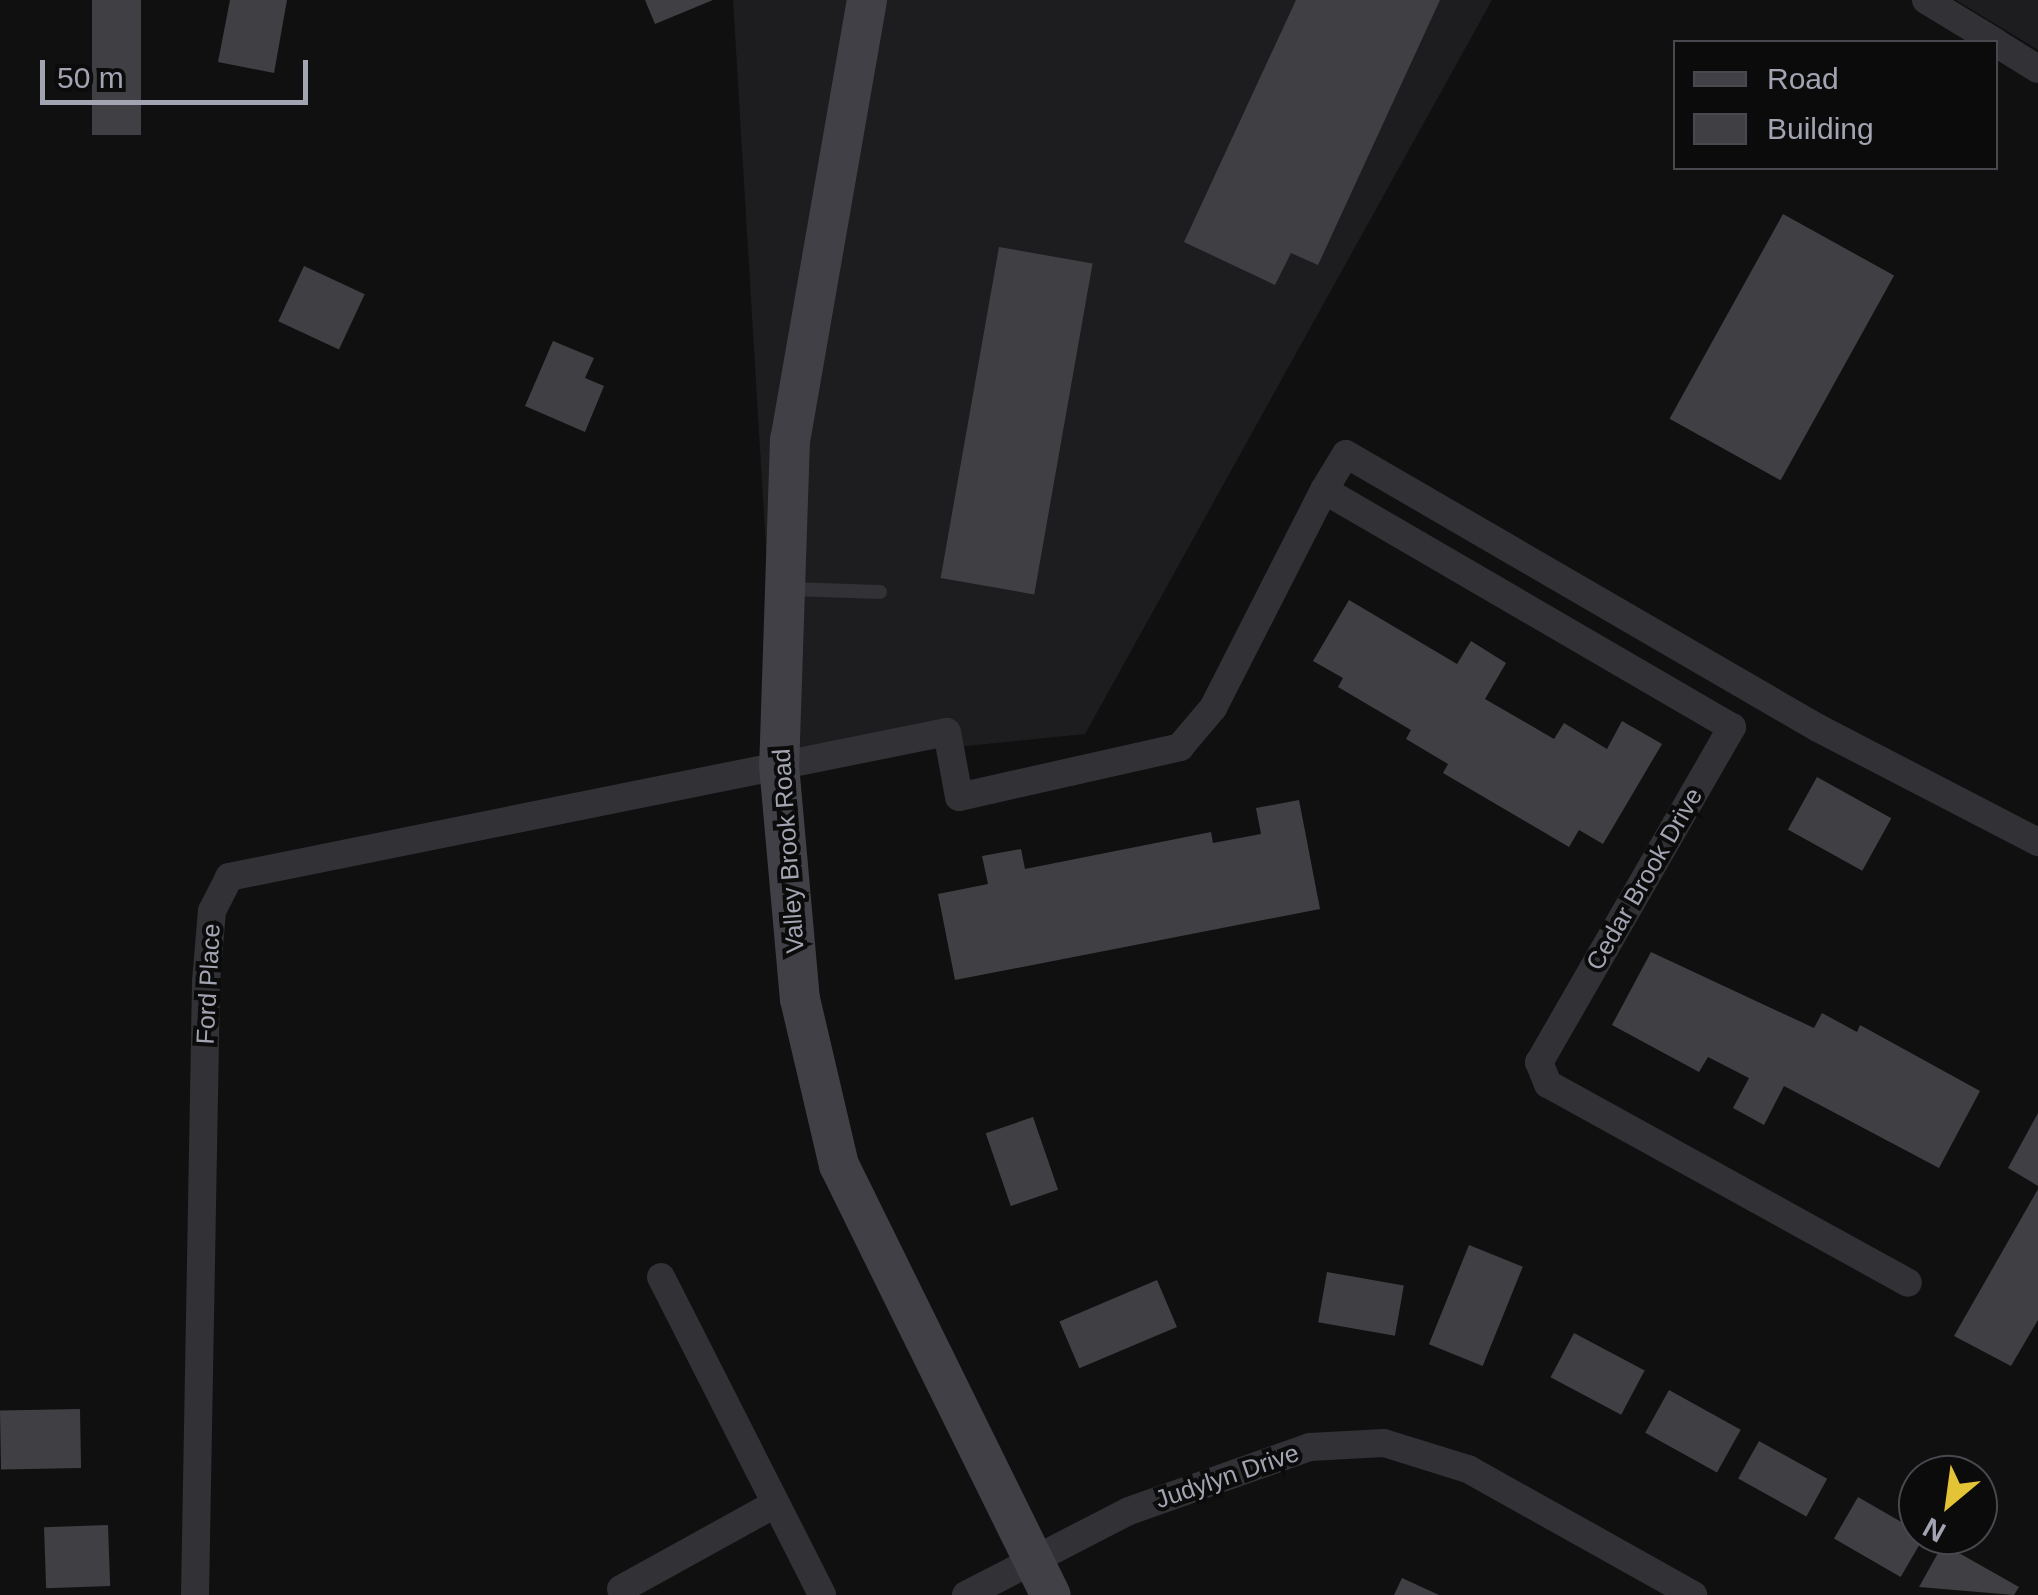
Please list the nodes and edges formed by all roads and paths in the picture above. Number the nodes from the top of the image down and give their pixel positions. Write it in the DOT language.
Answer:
graph roads {
  1 [pos="868,0"];
  2 [pos="1926,0"];
  3 [pos="1990,40"];
  4 [pos="1998,45"];
  5 [pos="2038,69"];
  6 [pos="1324,490"];
  7 [pos="785,588"];
  8 [pos="880,592"];
  9 [pos="1755,692"];
  10 [pos="1732,727"];
  11 [pos="778,765"];
  12 [pos="2038,842"];
  13 [pos="661,1278"];
  14 [pos="1908,1283"];
  15 [pos="775,1504"];
  16 [pos="1044,1578"];
  17 [pos="621,1589"];
  18 [pos="195,1595"];
  19 [pos="822,1595"];
  20 [pos="966,1595"];
  21 [pos="1692,1595"];
  1 -- 7 [label="main road, Valley Brook Road"];
  2 -- 3 [label="street"];
  4 -- 5 [label="street"];
  6 -- 9 [label="street"];
  6 -- 10 [label="street"];
  6 -- 11 [label="street"];
  7 -- 8 [label="lane"];
  7 -- 11 [label="main road, Valley Brook Road"];
  9 -- 10 [label="street"];
  9 -- 12 [label="street"];
  10 -- 14 [label="street, Cedar Brook Drive"];
  11 -- 16 [label="main road, Valley Brook Road"];
  11 -- 18 [label="street, Ford Place"];
  13 -- 15 [label="street"];
  15 -- 17 [label="street"];
  15 -- 19 [label="street"];
  16 -- 20 [label="street, Judylyn Drive"];
  16 -- 21 [label="street, Judylyn Drive"];
}
